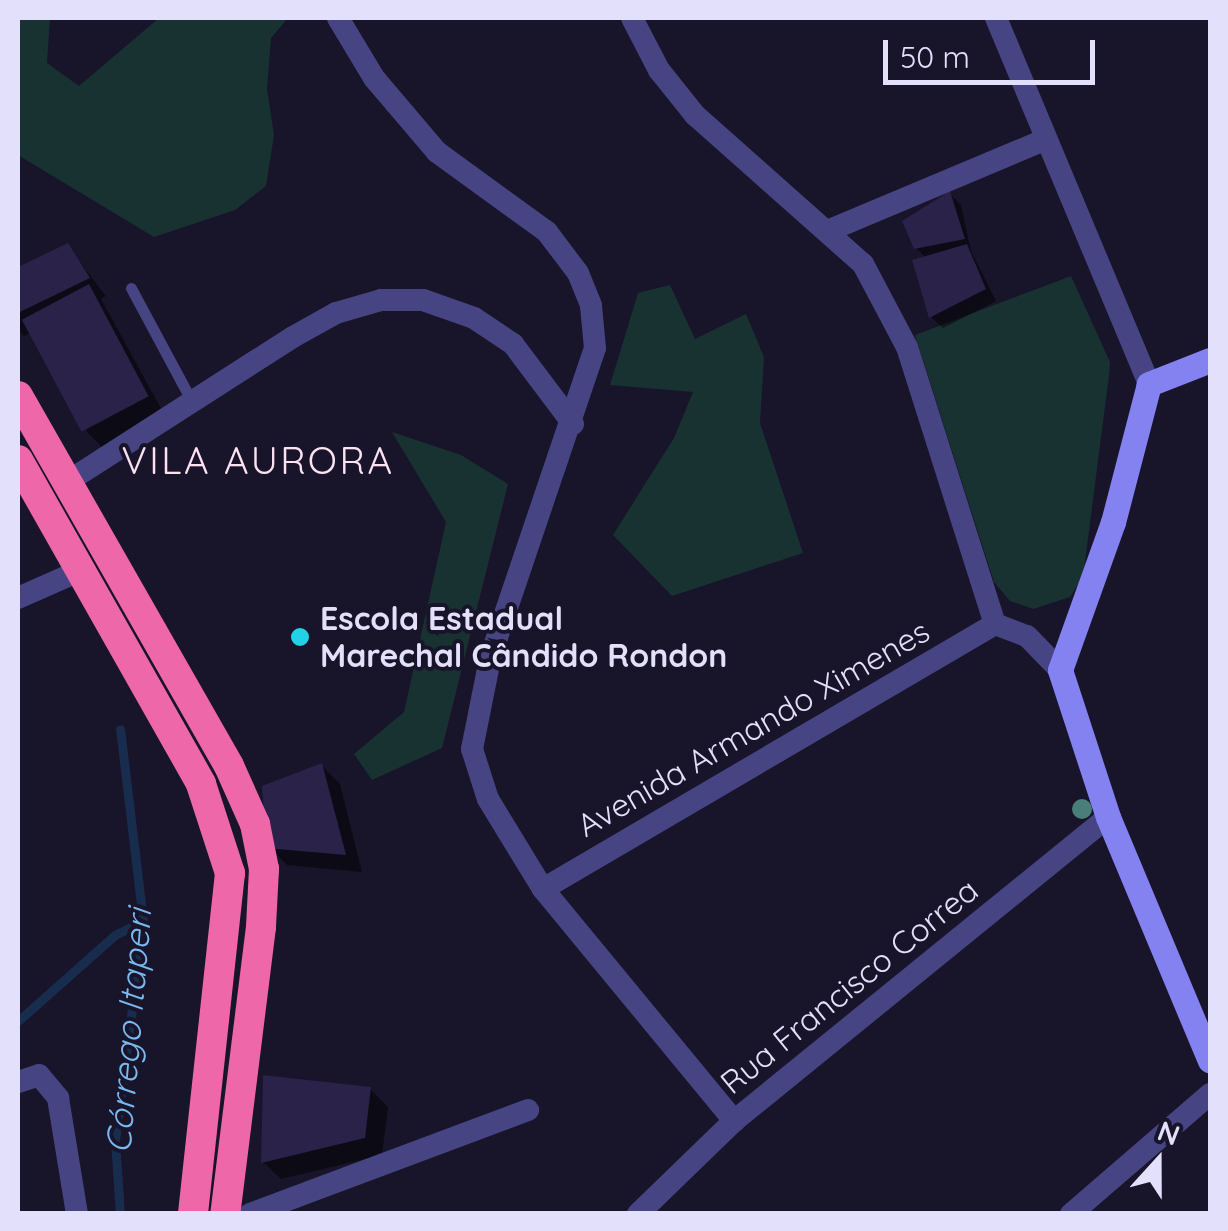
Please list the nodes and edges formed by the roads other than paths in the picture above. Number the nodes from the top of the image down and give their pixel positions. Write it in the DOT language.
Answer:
graph roads {
  1 [pos="338,18"];
  2 [pos="632,18"];
  3 [pos="996,18"];
  4 [pos="1046,139"];
  5 [pos="830,230"];
  6 [pos="131,288"];
  7 [pos="1210,360"];
  8 [pos="1149,384"];
  9 [pos="18,396"];
  10 [pos="192,402"];
  11 [pos="573,424"];
  12 [pos="18,460"];
  13 [pos="67,482"];
  14 [pos="79,570"];
  15 [pos="18,598"];
  16 [pos="995,624"];
  17 [pos="1060,670"];
  18 [pos="1108,817"];
  19 [pos="543,888"];
  20 [pos="1210,1061"];
  21 [pos="23,1078"];
  22 [pos="1210,1094"];
  23 [pos="528,1110"];
  24 [pos="734,1121"];
  25 [pos="78,1214"];
  26 [pos="194,1214"];
  27 [pos="225,1214"];
  28 [pos="250,1214"];
  29 [pos="638,1214"];
  30 [pos="1071,1214"];
  1 -- 11 [label="street"];
  2 -- 5 [label="street"];
  3 -- 4 [label="street"];
  4 -- 5 [label="street"];
  4 -- 8 [label="street"];
  5 -- 16 [label="street"];
  6 -- 10 [label="lane"];
  7 -- 8 [label="street"];
  8 -- 17 [label="street"];
  9 -- 13 [label="highway"];
  10 -- 11 [label="street"];
  10 -- 13 [label="street"];
  11 -- 19 [label="street"];
  12 -- 14 [label="highway"];
  13 -- 27 [label="highway"];
  14 -- 15 [label="street"];
  14 -- 26 [label="highway"];
  16 -- 17 [label="street"];
  16 -- 19 [label="street, Avenida Armando Ximenes"];
  17 -- 18 [label="street"];
  18 -- 20 [label="street"];
  18 -- 24 [label="street, Rua Francisco Correa"];
  19 -- 24 [label="street"];
  21 -- 25 [label="street"];
  22 -- 30 [label="street"];
  23 -- 28 [label="street"];
  24 -- 29 [label="street, Rua Francisco Correa"];
}
